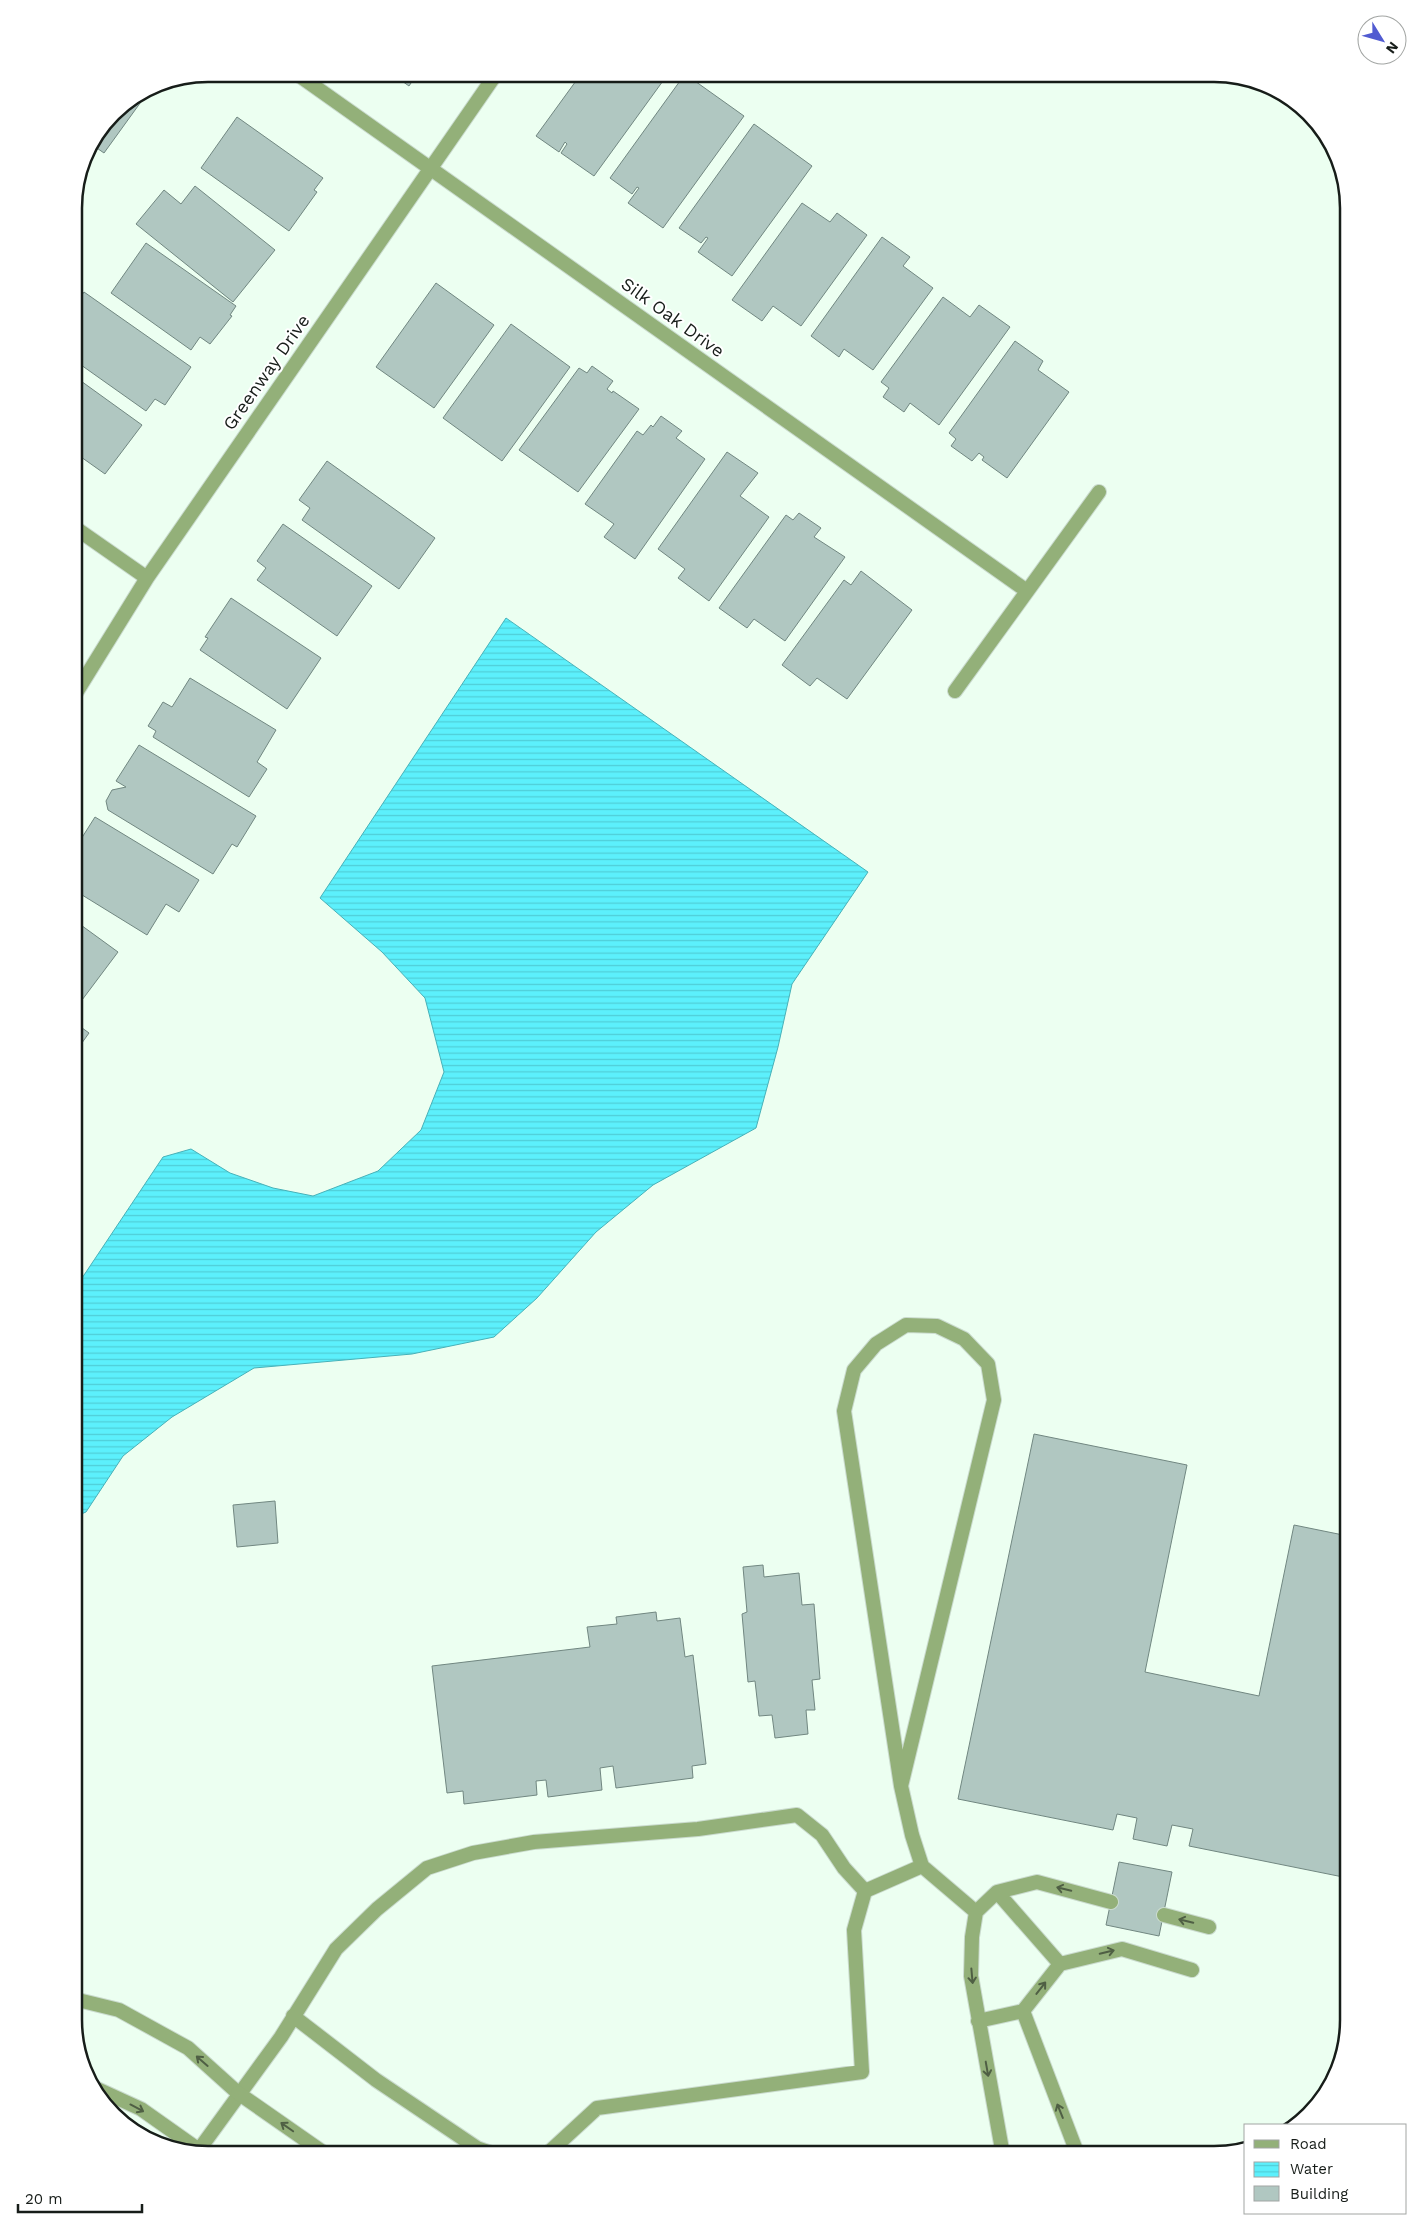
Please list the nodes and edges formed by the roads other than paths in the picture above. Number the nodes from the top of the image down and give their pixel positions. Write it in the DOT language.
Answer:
graph roads {
  1 [pos="309,83"];
  2 [pos="490,83"];
  3 [pos="430,168"];
  4 [pos="1099,492"];
  5 [pos="83,533"];
  6 [pos="146,578"];
  7 [pos="1027,592"];
  8 [pos="83,682"];
  9 [pos="955,691"];
  10 [pos="901,1786"];
  11 [pos="922,1866"];
  12 [pos="865,1891"];
  13 [pos="997,1892"];
  14 [pos="1111,1902"];
  15 [pos="976,1912"];
  16 [pos="1164,1915"];
  17 [pos="1208,1926"];
  18 [pos="1060,1964"];
  19 [pos="1192,1970"];
  20 [pos="82,2001"];
  21 [pos="82,2009"];
  22 [pos="118,2010"];
  23 [pos="1023,2011"];
  24 [pos="293,2016"];
  25 [pos="978,2021"];
  26 [pos="106,2093"];
  27 [pos="238,2093"];
  28 [pos="188,2145"];
  29 [pos="204,2146"];
  30 [pos="314,2146"];
  31 [pos="474,2146"];
  32 [pos="557,2146"];
  33 [pos="1001,2146"];
  34 [pos="1074,2146"];
  1 -- 3 [label="street, Silk Oak Drive"];
  2 -- 3 [label="street, Greenway Drive"];
  3 -- 6 [label="street, Greenway Drive"];
  3 -- 7 [label="street, Silk Oak Drive"];
  4 -- 7 [label="street"];
  5 -- 6 [label="street"];
  6 -- 8 [label="street, Greenway Drive"];
  7 -- 9 [label="street"];
  10 -- 10 [label="street"];
  10 -- 11 [label="street"];
  11 -- 12 [label="street"];
  11 -- 15 [label="street"];
  12 -- 24 [label="street"];
  12 -- 32 [label="street"];
  14 -- 13 [label="street, one-way"];
  13 -- 15 [label="street"];
  13 -- 18 [label="street"];
  15 -- 25 [label="street, one-way"];
  17 -- 16 [label="street, one-way"];
  18 -- 19 [label="street, one-way"];
  23 -- 18 [label="street, one-way"];
  20 -- 22 [label="street"];
  21 -- 22 [label="street"];
  27 -- 22 [label="street, one-way"];
  23 -- 25 [label="street"];
  34 -- 23 [label="street, one-way"];
  24 -- 27 [label="street"];
  24 -- 31 [label="street"];
  25 -- 33 [label="street, one-way"];
  26 -- 28 [label="street, one-way"];
  27 -- 29 [label="street"];
  30 -- 27 [label="street, one-way"];
}
